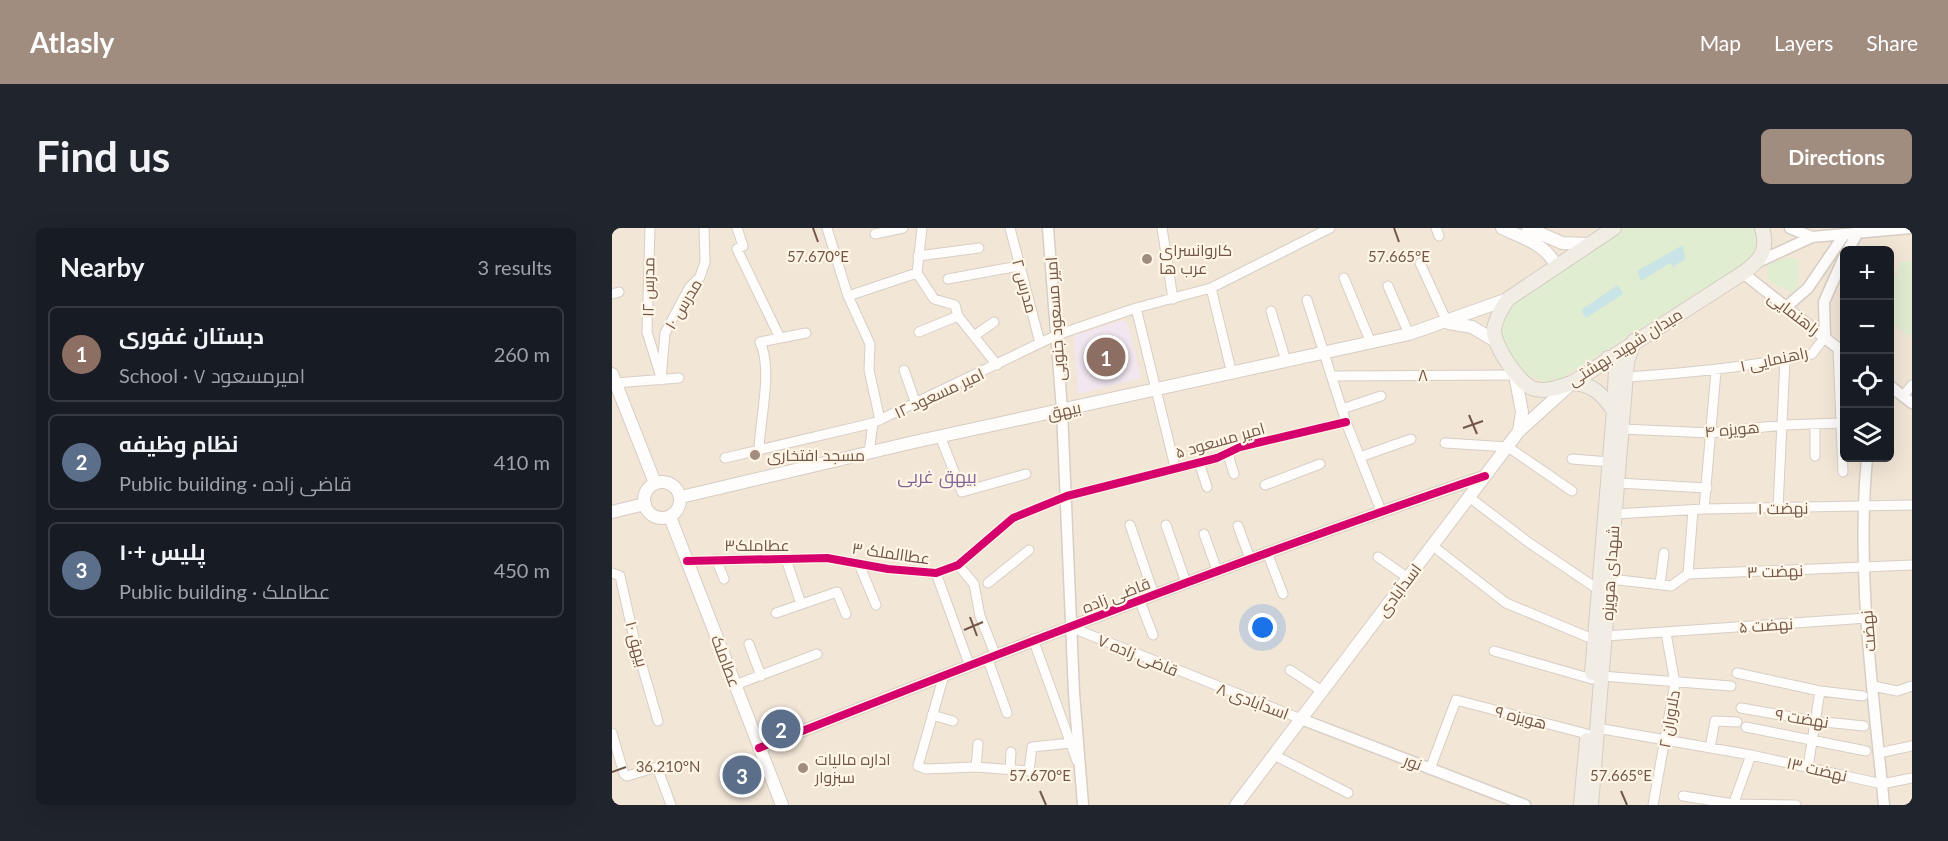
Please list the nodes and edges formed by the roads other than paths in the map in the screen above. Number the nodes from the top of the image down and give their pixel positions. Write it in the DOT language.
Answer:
graph roads {
  1 [pos="650,228"];
  2 [pos="704,228"];
  3 [pos="737,228"];
  4 [pos="827,228"];
  5 [pos="903,228"];
  6 [pos="922,228"];
  7 [pos="1011,228"];
  8 [pos="1048,228"];
  9 [pos="1162,228"];
  10 [pos="1502,228"];
  11 [pos="1528,228"];
  12 [pos="1614,228"];
  13 [pos="1762,228"];
  14 [pos="1790,228"];
  15 [pos="1910,228"];
  16 [pos="1325,229"];
  17 [pos="1882,230"];
  18 [pos="875,234"];
  19 [pos="1857,234"];
  20 [pos="1844,235"];
  21 [pos="1812,237"];
  22 [pos="1588,244"];
  23 [pos="1850,246"];
  24 [pos="979,248"];
  25 [pos="918,256"];
  26 [pos="1760,261"];
  27 [pos="1420,263"];
  28 [pos="1019,266"];
  29 [pos="1556,267"];
  30 [pos="1840,268"];
  31 [pos="917,273"];
  32 [pos="1743,273"];
  33 [pos="1344,278"];
  34 [pos="948,279"];
  35 [pos="1388,286"];
  36 [pos="1211,288"];
  37 [pos="848,297"];
  38 [pos="1173,299"];
  39 [pos="1508,299"];
  40 [pos="1307,300"];
  41 [pos="1786,307"];
  42 [pos="1136,308"];
  43 [pos="1271,311"];
  44 [pos="958,316"];
  45 [pos="994,322"];
  46 [pos="1447,322"];
  47 [pos="919,332"];
  48 [pos="806,333"];
  49 [pos="1409,334"];
  50 [pos="1057,335"];
  51 [pos="974,336"];
  52 [pos="1825,337"];
  53 [pos="780,338"];
  54 [pos="1634,341"];
  55 [pos="1497,342"];
  56 [pos="1040,343"];
  57 [pos="1371,343"];
  58 [pos="1840,349"];
  59 [pos="1325,354"];
  60 [pos="1841,354"];
  61 [pos="1785,360"];
  62 [pos="1286,361"];
  63 [pos="998,365"];
  64 [pos="1619,366"];
  65 [pos="904,370"];
  66 [pos="1716,371"];
  67 [pos="1232,374"];
  68 [pos="1515,375"];
  69 [pos="1331,376"];
  70 [pos="614,378"];
  71 [pos="679,378"];
  72 [pos="661,380"];
  73 [pos="1572,383"];
  74 [pos="1912,385"];
  75 [pos="1894,389"];
  76 [pos="1156,390"];
  77 [pos="1381,396"];
  78 [pos="1907,399"];
  79 [pos="916,404"];
  80 [pos="1841,408"];
  81 [pos="1342,409"];
  82 [pos="1062,410"];
  83 [pos="1614,411"];
  84 [pos="876,422"];
  85 [pos="1346,422"];
  86 [pos="1840,423"];
  87 [pos="1815,424"];
  88 [pos="1782,425"];
  89 [pos="1622,429"];
  90 [pos="1519,431"];
  91 [pos="1305,433"];
  92 [pos="1711,433"];
  93 [pos="940,436"];
  94 [pos="1412,439"];
  95 [pos="1308,442"];
  96 [pos="1445,443"];
  97 [pos="1508,447"];
  98 [pos="759,449"];
  99 [pos="869,453"];
  100 [pos="1228,454"];
  101 [pos="1815,456"];
  102 [pos="1360,457"];
  103 [pos="725,458"];
  104 [pos="1572,459"];
  105 [pos="1199,462"];
  106 [pos="1610,462"];
  107 [pos="1843,462"];
  108 [pos="1867,462"];
  109 [pos="1320,464"];
  110 [pos="1175,467"];
  111 [pos="1843,472"];
  112 [pos="1026,474"];
  113 [pos="1234,474"];
  114 [pos="1485,476"];
  115 [pos="655,483"];
  116 [pos="1618,483"];
  117 [pos="1265,485"];
  118 [pos="1207,487"];
  119 [pos="1707,488"];
  120 [pos="1572,491"];
  121 [pos="1066,496"];
  122 [pos="681,497"];
  123 [pos="1469,497"];
  124 [pos="645,504"];
  125 [pos="1912,505"];
  126 [pos="1862,507"];
  127 [pos="1778,508"];
  128 [pos="1704,509"];
  129 [pos="1693,510"];
  130 [pos="1381,511"];
  131 [pos="612,512"];
  132 [pos="1614,514"];
  133 [pos="670,517"];
  134 [pos="1130,525"];
  135 [pos="1166,525"];
  136 [pos="1238,526"];
  137 [pos="1204,534"];
  138 [pos="1433,546"];
  139 [pos="1029,550"];
  140 [pos="1267,552"];
  141 [pos="1664,553"];
  142 [pos="1378,557"];
  143 [pos="827,558"];
  144 [pos="716,559"];
  145 [pos="786,559"];
  146 [pos="1250,559"];
  147 [pos="687,561"];
  148 [pos="859,564"];
  149 [pos="1912,565"];
  150 [pos="954,567"];
  151 [pos="1862,568"];
  152 [pos="1216,570"];
  153 [pos="612,573"];
  154 [pos="936,573"];
  155 [pos="1688,574"];
  156 [pos="1408,578"];
  157 [pos="724,579"];
  158 [pos="1610,579"];
  159 [pos="988,583"];
  160 [pos="1186,583"];
  161 [pos="1660,584"];
  162 [pos="1599,590"];
  163 [pos="1283,594"];
  164 [pos="1154,595"];
  165 [pos="1139,599"];
  166 [pos="801,604"];
  167 [pos="876,605"];
  168 [pos="776,613"];
  169 [pos="846,614"];
  170 [pos="1867,618"];
  171 [pos="1070,627"];
  172 [pos="1666,633"];
  173 [pos="1153,635"];
  174 [pos="1600,638"];
  175 [pos="1033,639"];
  176 [pos="749,644"];
  177 [pos="1494,651"];
  178 [pos="817,654"];
  179 [pos="991,655"];
  180 [pos="969,664"];
  181 [pos="1290,670"];
  182 [pos="1737,673"];
  183 [pos="944,675"];
  184 [pos="761,676"];
  185 [pos="1596,678"];
  186 [pos="1205,683"];
  187 [pos="1676,683"];
  188 [pos="735,685"];
  189 [pos="1731,686"];
  190 [pos="1873,686"];
  191 [pos="1912,686"];
  192 [pos="1820,691"];
  193 [pos="1322,692"];
  194 [pos="1863,696"];
  195 [pos="1741,708"];
  196 [pos="1008,713"];
  197 [pos="932,715"];
  198 [pos="1301,719"];
  199 [pos="658,721"];
  200 [pos="953,721"];
  201 [pos="1815,722"];
  202 [pos="1864,726"];
  203 [pos="1592,731"];
  204 [pos="612,733"];
  205 [pos="1812,739"];
  206 [pos="1665,740"];
  207 [pos="1070,743"];
  208 [pos="978,744"];
  209 [pos="1912,746"];
  210 [pos="759,748"];
  211 [pos="1710,748"];
  212 [pos="1866,751"];
  213 [pos="1011,752"];
  214 [pos="1879,753"];
  215 [pos="1274,755"];
  216 [pos="1751,755"];
  217 [pos="1079,766"];
  218 [pos="976,767"];
  219 [pos="1808,767"];
  220 [pos="1430,769"];
  221 [pos="1010,770"];
  222 [pos="1912,778"];
  223 [pos="1882,784"];
  224 [pos="1348,793"];
  225 [pos="1683,796"];
  226 [pos="1733,804"];
  227 [pos="671,805"];
  228 [pos="782,805"];
  229 [pos="1083,805"];
  230 [pos="1236,805"];
  231 [pos="1525,805"];
  232 [pos="1581,805"];
  233 [pos="1591,805"];
  234 [pos="1653,805"];
  235 [pos="1796,805"];
  236 [pos="1884,805"];
  1 -- 72 [label="street, مدرس ۱۲"];
  2 -- 72 [label="street, مدرس ۱۰"];
  3 -- 53 [label="street"];
  4 -- 37 [label="street"];
  5 -- 18 [label="street"];
  6 -- 25 [label="street"];
  7 -- 28 [label="street, مدرس ۲"];
  8 -- 50 [label="street, امیر مسعود جنوبی"];
  9 -- 38 [label="street"];
  10 -- 29 [label="main road"];
  11 -- 22 [label="main road"];
  12 -- 22 [label="main road"];
  13 -- 26 [label="main road"];
  14 -- 21 [label="street"];
  15 -- 17 [label="street"];
  16 -- 36 [label="street, امیر مسعود ۱۲"];
  17 -- 19 [label="street"];
  19 -- 20 [label="street"];
  19 -- 23 [label="street"];
  20 -- 21 [label="street"];
  20 -- 41 [label="street"];
  21 -- 26 [label="street"];
  22 -- 29 [label="main road"];
  24 -- 25 [label="street"];
  25 -- 31 [label="street"];
  26 -- 32 [label="main road, میدان شهید بهشتی"];
  27 -- 46 [label="street"];
  28 -- 34 [label="street"];
  28 -- 56 [label="street, مدرس ۲"];
  29 -- 39 [label="main road"];
  30 -- 52 [label="street"];
  31 -- 37 [label="street"];
  31 -- 44 [label="street"];
  32 -- 41 [label="street, راهنمایی"];
  32 -- 54 [label="main road, میدان شهید بهشتی"];
  33 -- 57 [label="street"];
  35 -- 49 [label="street"];
  36 -- 38 [label="street, امیر مسعود ۱۲"];
  36 -- 67 [label="street"];
  37 -- 84 [label="street"];
  38 -- 42 [label="street, امیر مسعود ۱۲"];
  39 -- 46 [label="main road, بیهق"];
  39 -- 55 [label="main road"];
  40 -- 59 [label="street"];
  41 -- 52 [label="street, راهنمایی"];
  42 -- 50 [label="street, امیر مسعود ۱۲"];
  42 -- 76 [label="street"];
  43 -- 62 [label="street"];
  44 -- 47 [label="street"];
  44 -- 51 [label="street"];
  45 -- 51 [label="street"];
  46 -- 49 [label="main road, بیهق"];
  46 -- 55 [label="main road"];
  48 -- 53 [label="street"];
  49 -- 57 [label="main road, بیهق"];
  50 -- 56 [label="street, امیر مسعود ۱۲"];
  50 -- 82 [label="street, امیر مسعود جنوبی"];
  51 -- 63 [label="street"];
  52 -- 58 [label="street, راهنمایی"];
  52 -- 61 [label="street, راهنمایی ۱"];
  53 -- 98 [label="street"];
  54 -- 64 [label="main road, شهدای هویزه"];
  55 -- 68 [label="main road"];
  56 -- 63 [label="street, امیر مسعود ۱۲"];
  57 -- 59 [label="main road, بیهق"];
  59 -- 62 [label="main road, بیهق"];
  59 -- 69 [label="street"];
  60 -- 80 [label="street"];
  61 -- 66 [label="street, راهنمایی ۱"];
  61 -- 88 [label="street"];
  62 -- 67 [label="main road, بیهق"];
  63 -- 79 [label="street, امیر مسعود ۱۲"];
  64 -- 66 [label="street, راهنمایی ۱"];
  64 -- 73 [label="main road, میدان شهید بهشتی"];
  64 -- 83 [label="main road, شهدای هویزه"];
  64 -- 89 [label="main road, شهدای هویزه"];
  65 -- 79 [label="street"];
  66 -- 92 [label="street"];
  67 -- 76 [label="main road, بیهق"];
  68 -- 69 [label="street, ۸"];
  68 -- 73 [label="main road, میدان شهید بهشتی"];
  68 -- 90 [label="main road"];
  69 -- 81 [label="street"];
  70 -- 72 [label="street"];
  70 -- 115 [label="main road"];
  71 -- 72 [label="street"];
  73 -- 83 [label="main road"];
  73 -- 90 [label="main road, اسدآبادی"];
  74 -- 78 [label="street"];
  75 -- 78 [label="street"];
  76 -- 82 [label="main road, بیهق"];
  76 -- 110 [label="street"];
  77 -- 81 [label="street"];
  79 -- 84 [label="street, امیر مسعود ۱۲"];
  81 -- 85 [label="street"];
  82 -- 93 [label="main road, بیهق"];
  82 -- 121 [label="street, امیر مسعود جنوبی"];
  83 -- 106 [label="main road, شهدای هویزه"];
  84 -- 98 [label="street, امیر مسعود ۱۲"];
  84 -- 99 [label="street"];
  85 -- 91 [label="street, امیر مسعود ۵"];
  85 -- 102 [label="street"];
  86 -- 87 [label="street, هویزه ۴"];
  87 -- 88 [label="street, هویزه ۴"];
  87 -- 101 [label="street"];
  88 -- 92 [label="street, هویزه ۴"];
  88 -- 127 [label="street"];
  89 -- 92 [label="street, هویزه ۴"];
  89 -- 116 [label="main road, شهدای هویزه"];
  90 -- 97 [label="main road, اسدآبادی"];
  91 -- 95 [label="street"];
  91 -- 100 [label="street, امیر مسعود ۵"];
  92 -- 119 [label="street"];
  93 -- 99 [label="main road, بیهق"];
  93 -- 112 [label="street"];
  94 -- 102 [label="street"];
  96 -- 97 [label="street"];
  97 -- 114 [label="main road, اسدآبادی"];
  97 -- 120 [label="street"];
  98 -- 103 [label="street, امیر مسعود ۱۲"];
  99 -- 122 [label="main road, بیهق"];
  100 -- 105 [label="street, امیر مسعود ۵"];
  100 -- 113 [label="street"];
  102 -- 130 [label="street"];
  104 -- 106 [label="street"];
  105 -- 110 [label="street, امیر مسعود ۵"];
  105 -- 118 [label="street"];
  106 -- 162 [label="main road, شهدای هویزه"];
  107 -- 111 [label="street"];
  108 -- 126 [label="street, نهضت"];
  109 -- 117 [label="street"];
  110 -- 121 [label="street, امیر مسعود ۵"];
  114 -- 123 [label="main road, اسدآبادی"];
  114 -- 130 [label="street, قاضی زاده"];
  115 -- 122 [label="main road"];
  115 -- 124 [label="main road"];
  116 -- 119 [label="street"];
  116 -- 132 [label="main road, شهدای هویزه"];
  119 -- 128 [label="street"];
  121 -- 150 [label="street, امیر مسعود ۵"];
  121 -- 171 [label="street, امیر مسعود جنوبی"];
  122 -- 133 [label="main road"];
  123 -- 138 [label="main road, اسدآبادی"];
  123 -- 162 [label="street"];
  124 -- 131 [label="main road"];
  124 -- 133 [label="main road"];
  125 -- 126 [label="street, نهضت ۱"];
  126 -- 127 [label="street, نهضت ۱"];
  126 -- 151 [label="street, نهضت"];
  127 -- 128 [label="street, نهضت ۱"];
  128 -- 129 [label="street, نهضت ۱"];
  129 -- 132 [label="street, نهضت ۱"];
  129 -- 155 [label="street"];
  130 -- 140 [label="street, قاضی زاده"];
  132 -- 158 [label="main road, شهدای هویزه"];
  133 -- 147 [label="main road, عطاملک"];
  134 -- 164 [label="street"];
  135 -- 160 [label="street"];
  136 -- 146 [label="street"];
  137 -- 152 [label="street"];
  138 -- 156 [label="main road, اسدآبادی"];
  138 -- 174 [label="street"];
  139 -- 159 [label="street"];
  140 -- 146 [label="street, قاضی زاده"];
  140 -- 163 [label="street"];
  141 -- 161 [label="street"];
  142 -- 156 [label="street"];
  143 -- 145 [label="street, عطاملک۳"];
  143 -- 148 [label="street, عطاالملک ۳"];
  144 -- 145 [label="street, عطاملک۳"];
  144 -- 147 [label="street, عطاملک۳"];
  144 -- 157 [label="street"];
  145 -- 166 [label="street"];
  146 -- 152 [label="street, قاضی زاده"];
  147 -- 188 [label="main road, عطاملک"];
  148 -- 154 [label="street, عطاالملک ۳"];
  148 -- 167 [label="street"];
  149 -- 151 [label="street, نهضت ۳"];
  150 -- 154 [label="street, عطاالملک ۳"];
  150 -- 179 [label="street"];
  151 -- 155 [label="street, نهضت ۳"];
  151 -- 170 [label="street, نهضت"];
  152 -- 160 [label="street, قاضی زاده"];
  153 -- 199 [label="street, بیهق ۱۰"];
  154 -- 180 [label="street"];
  155 -- 161 [label="street, نهضت ۳"];
  156 -- 193 [label="main road, اسدآبادی"];
  158 -- 161 [label="street"];
  158 -- 174 [label="main road, شهدای هویزه"];
  160 -- 164 [label="street, قاضی زاده"];
  162 -- 174 [label="main road, شهدای هویزه"];
  164 -- 165 [label="street, قاضی زاده"];
  165 -- 171 [label="street, قاضی زاده"];
  165 -- 173 [label="street"];
  166 -- 168 [label="street"];
  166 -- 169 [label="street"];
  170 -- 172 [label="street, نهضت ۵"];
  170 -- 190 [label="street, نهضت"];
  171 -- 175 [label="street, قاضی زاده"];
  171 -- 186 [label="street, قاضی زاده ۷"];
  171 -- 217 [label="street, امیر مسعود جنوبی"];
  172 -- 174 [label="street, نهضت ۵"];
  172 -- 187 [label="street, دلاوران ۲"];
  174 -- 185 [label="main road, شهدای هویزه"];
  175 -- 179 [label="street, قاضی زاده"];
  175 -- 207 [label="street"];
  176 -- 184 [label="street"];
  177 -- 185 [label="street"];
  178 -- 184 [label="street"];
  179 -- 180 [label="street, قاضی زاده"];
  179 -- 196 [label="street"];
  180 -- 183 [label="street, قاضی زاده"];
  181 -- 193 [label="street"];
  182 -- 192 [label="street"];
  183 -- 197 [label="street"];
  183 -- 210 [label="street, قاضی زاده"];
  184 -- 188 [label="street"];
  185 -- 187 [label="street"];
  185 -- 203 [label="main road, شهدای هویزه"];
  186 -- 198 [label="street, اسدآبادی ۸"];
  187 -- 189 [label="street"];
  187 -- 206 [label="street, دلاوران ۲"];
  188 -- 210 [label="main road, عطاملک"];
  190 -- 191 [label="street"];
  190 -- 214 [label="street, نهضت"];
  192 -- 194 [label="street"];
  192 -- 201 [label="street"];
  193 -- 198 [label="main road, اسدآبادی"];
  195 -- 201 [label="street, نهضت ۹"];
  197 -- 200 [label="street"];
  197 -- 218 [label="street"];
  198 -- 215 [label="main road, اسدآبادی"];
  198 -- 220 [label="street, نور"];
  201 -- 202 [label="street, نهضت ۹"];
  201 -- 205 [label="street"];
  203 -- 206 [label="street, هویزه ۹"];
  203 -- 220 [label="street, هویزه ۹"];
  203 -- 232 [label="main road, شهدای هویزه"];
  203 -- 233 [label="main road, شهدای هویزه"];
  204 -- 227 [label="street"];
  205 -- 211 [label="street"];
  205 -- 212 [label="street"];
  205 -- 219 [label="street"];
  206 -- 211 [label="street, نهضت ۱۳"];
  206 -- 234 [label="street, دلاوران ۲"];
  207 -- 217 [label="street"];
  207 -- 221 [label="street"];
  208 -- 218 [label="street"];
  209 -- 214 [label="street"];
  210 -- 228 [label="main road, عطاملک"];
  211 -- 216 [label="street, نهضت ۱۳"];
  213 -- 221 [label="street"];
  214 -- 223 [label="street, نهضت"];
  215 -- 224 [label="street"];
  215 -- 230 [label="main road, اسدآبادی"];
  216 -- 219 [label="street, نهضت ۱۳"];
  216 -- 226 [label="street"];
  217 -- 229 [label="street, امیر مسعود جنوبی"];
  218 -- 221 [label="street"];
  219 -- 223 [label="street, نهضت ۱۳"];
  220 -- 231 [label="street, نور"];
  222 -- 223 [label="street"];
  223 -- 236 [label="street, نهضت"];
  225 -- 226 [label="street"];
  226 -- 235 [label="street"];
}
